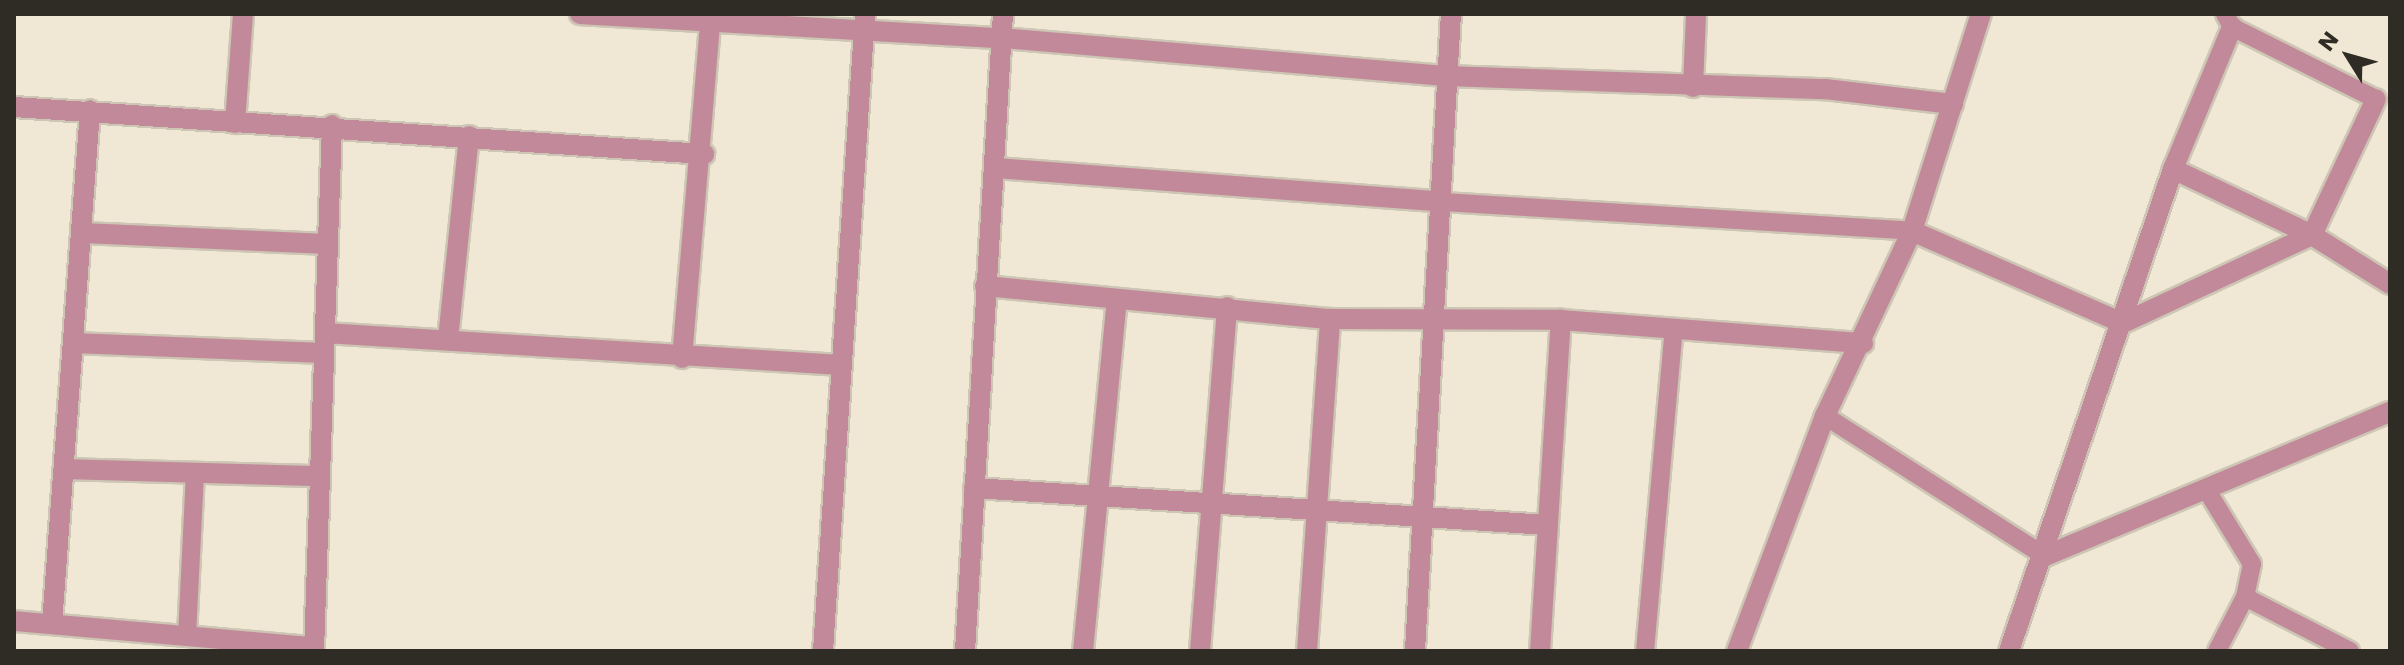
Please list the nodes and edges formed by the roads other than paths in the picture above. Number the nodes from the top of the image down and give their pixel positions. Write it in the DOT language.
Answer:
graph roads {
  1 [pos="243,14"];
  2 [pos="580,14"];
  3 [pos="1003,14"];
  4 [pos="1451,14"];
  5 [pos="1696,14"];
  6 [pos="1981,14"];
  7 [pos="711,17"];
  8 [pos="2229,20"];
  9 [pos="864,22"];
  10 [pos="1002,38"];
  11 [pos="1446,76"];
  12 [pos="1693,87"];
  13 [pos="2376,99"];
  14 [pos="1953,104"];
  15 [pos="14,107"];
  16 [pos="90,110"];
  17 [pos="235,123"];
  18 [pos="332,125"];
  19 [pos="469,136"];
  20 [pos="704,154"];
  21 [pos="996,168"];
  22 [pos="2173,169"];
  23 [pos="1444,202"];
  24 [pos="1912,231"];
  25 [pos="82,233"];
  26 [pos="2312,235"];
  27 [pos="328,244"];
  28 [pos="2390,284"];
  29 [pos="985,286"];
  30 [pos="1117,300"];
  31 [pos="1227,307"];
  32 [pos="1330,319"];
  33 [pos="1561,320"];
  34 [pos="1438,322"];
  35 [pos="2123,323"];
  36 [pos="1674,329"];
  37 [pos="448,339"];
  38 [pos="73,343"];
  39 [pos="324,343"];
  40 [pos="1863,343"];
  41 [pos="682,358"];
  42 [pos="841,365"];
  43 [pos="2390,412"];
  44 [pos="1825,416"];
  45 [pos="64,469"];
  46 [pos="195,473"];
  47 [pos="320,476"];
  48 [pos="974,488"];
  49 [pos="2206,489"];
  50 [pos="1098,493"];
  51 [pos="1211,501"];
  52 [pos="1317,511"];
  53 [pos="1420,516"];
  54 [pos="1548,525"];
  55 [pos="2045,556"];
  56 [pos="2245,597"];
  57 [pos="14,621"];
  58 [pos="52,624"];
  59 [pos="187,636"];
  60 [pos="314,649"];
  61 [pos="823,651"];
  62 [pos="965,651"];
  63 [pos="1083,651"];
  64 [pos="1200,651"];
  65 [pos="1307,651"];
  66 [pos="1415,651"];
  67 [pos="1540,651"];
  68 [pos="1645,651"];
  69 [pos="1737,651"];
  70 [pos="2009,651"];
  71 [pos="2217,651"];
  72 [pos="2350,651"];
  1 -- 17 [label="street"];
  2 -- 7 [label="street"];
  3 -- 10 [label="street"];
  4 -- 11 [label="street"];
  5 -- 12 [label="street"];
  6 -- 14 [label="street"];
  7 -- 9 [label="street"];
  7 -- 20 [label="street"];
  8 -- 13 [label="lane"];
  8 -- 22 [label="street"];
  9 -- 10 [label="street"];
  9 -- 42 [label="street"];
  10 -- 11 [label="street"];
  10 -- 21 [label="street"];
  11 -- 12 [label="street"];
  11 -- 23 [label="street"];
  12 -- 14 [label="street"];
  13 -- 26 [label="street"];
  14 -- 24 [label="street"];
  15 -- 16 [label="street"];
  16 -- 17 [label="street"];
  16 -- 25 [label="street"];
  17 -- 18 [label="street"];
  18 -- 19 [label="street"];
  18 -- 27 [label="street"];
  19 -- 20 [label="street"];
  19 -- 37 [label="street"];
  20 -- 41 [label="street"];
  21 -- 23 [label="street"];
  21 -- 29 [label="street"];
  22 -- 26 [label="street"];
  22 -- 35 [label="street"];
  23 -- 24 [label="lane"];
  23 -- 34 [label="street"];
  24 -- 35 [label="street"];
  24 -- 40 [label="street"];
  25 -- 27 [label="street"];
  25 -- 38 [label="street"];
  26 -- 28 [label="street"];
  26 -- 35 [label="street"];
  27 -- 39 [label="street"];
  29 -- 30 [label="street"];
  29 -- 48 [label="street"];
  30 -- 31 [label="street"];
  30 -- 50 [label="street"];
  31 -- 32 [label="street"];
  31 -- 51 [label="street"];
  32 -- 34 [label="street"];
  32 -- 52 [label="street"];
  33 -- 34 [label="street"];
  33 -- 36 [label="street"];
  33 -- 54 [label="street"];
  34 -- 53 [label="street"];
  35 -- 55 [label="street"];
  36 -- 40 [label="street"];
  36 -- 68 [label="lane"];
  37 -- 39 [label="street"];
  37 -- 41 [label="street"];
  38 -- 39 [label="street"];
  38 -- 45 [label="street"];
  39 -- 47 [label="street"];
  40 -- 44 [label="street"];
  41 -- 42 [label="street"];
  42 -- 61 [label="street"];
  43 -- 49 [label="street"];
  44 -- 55 [label="lane"];
  44 -- 69 [label="street"];
  45 -- 46 [label="street"];
  45 -- 58 [label="street"];
  46 -- 47 [label="street"];
  46 -- 59 [label="lane"];
  47 -- 60 [label="street"];
  48 -- 50 [label="street"];
  48 -- 62 [label="street"];
  49 -- 55 [label="street"];
  49 -- 56 [label="lane"];
  50 -- 51 [label="street"];
  50 -- 63 [label="street"];
  51 -- 52 [label="street"];
  51 -- 64 [label="street"];
  52 -- 53 [label="street"];
  52 -- 65 [label="street"];
  53 -- 54 [label="street"];
  53 -- 66 [label="street"];
  54 -- 67 [label="street"];
  55 -- 70 [label="street"];
  56 -- 71 [label="lane"];
  56 -- 72 [label="lane"];
  57 -- 58 [label="street"];
  58 -- 59 [label="street"];
  59 -- 60 [label="street"];
}
